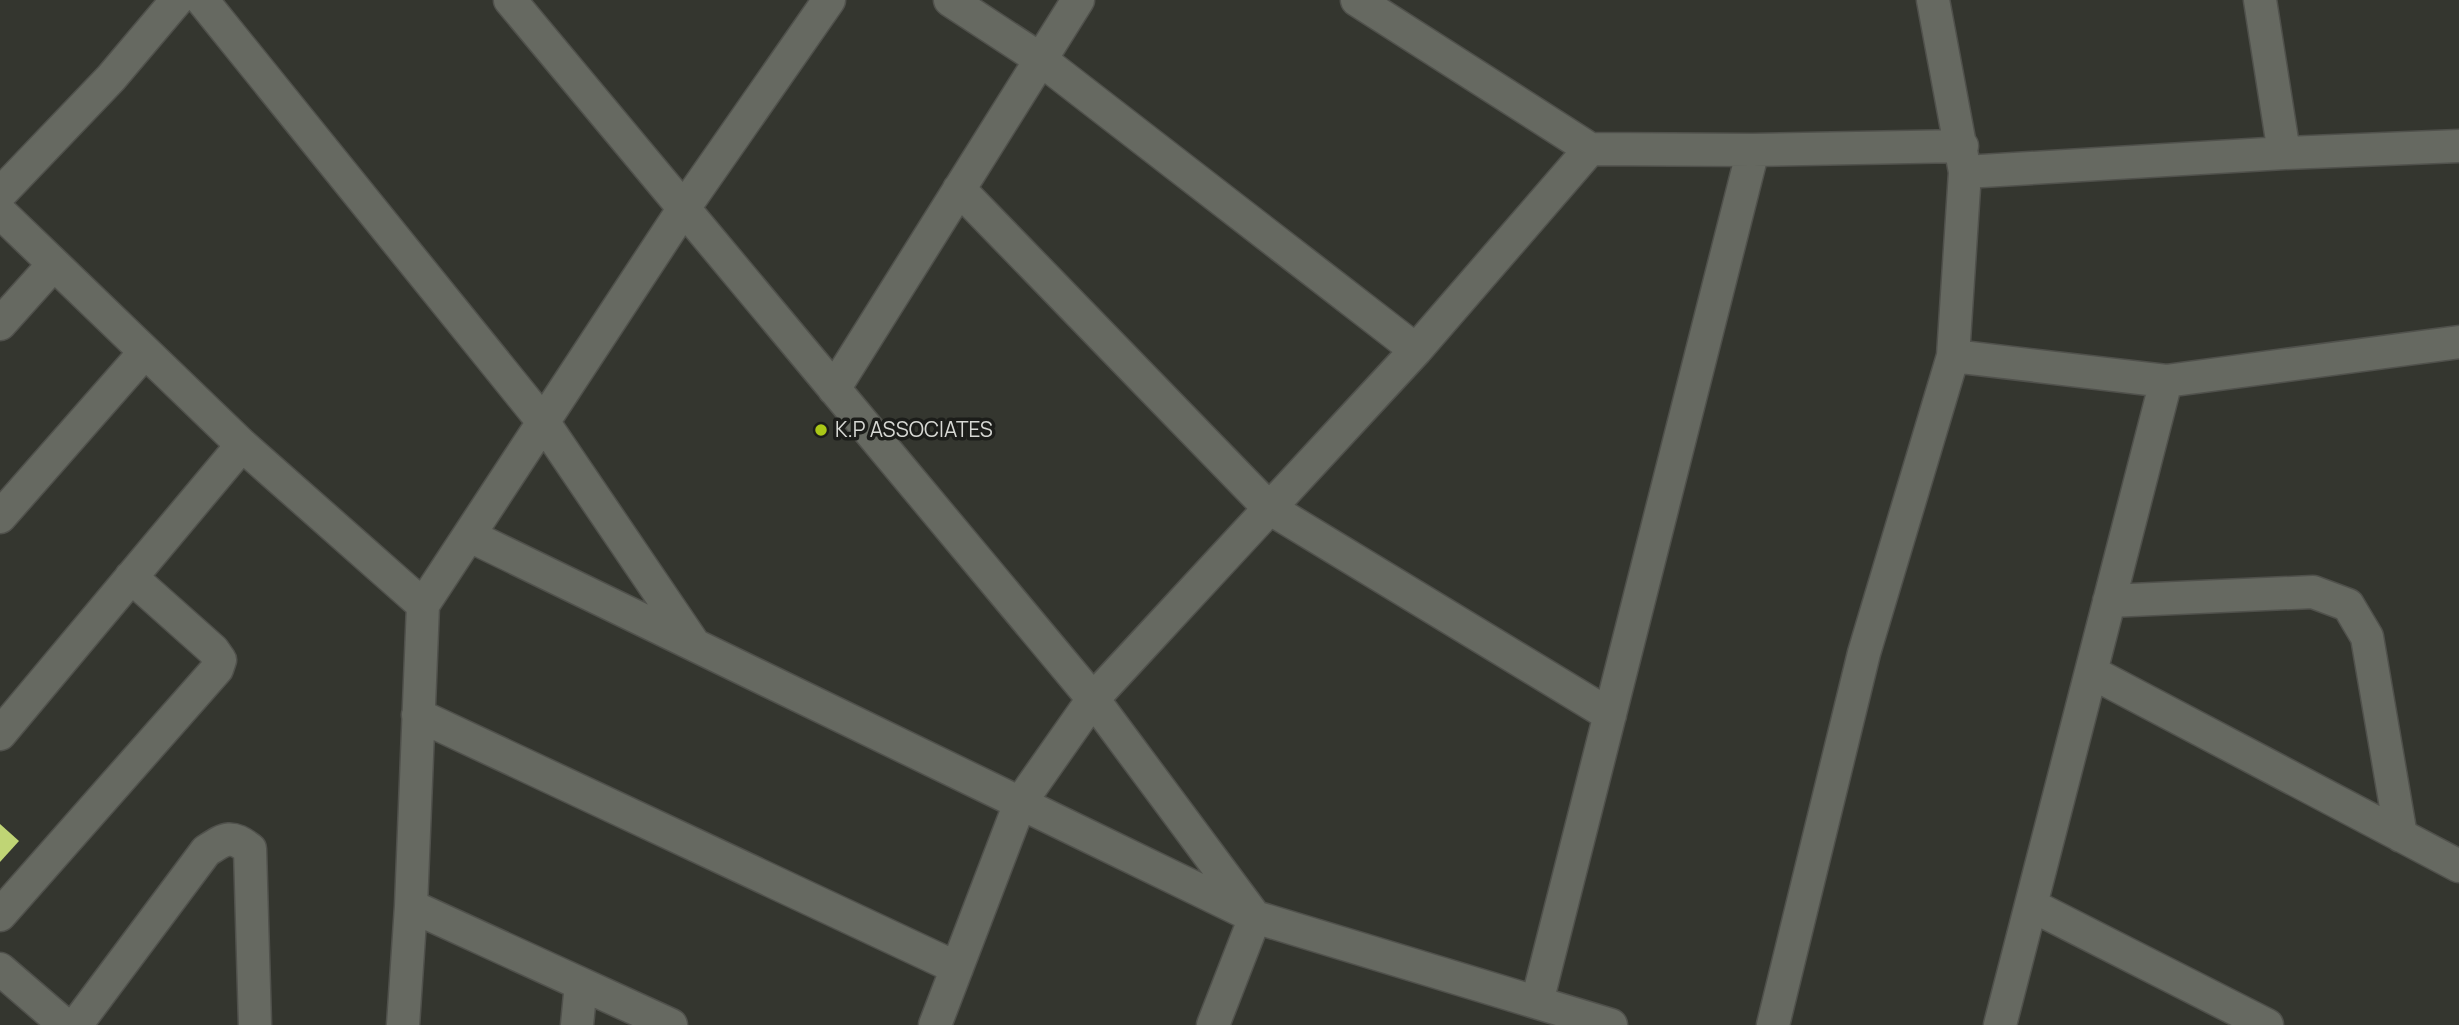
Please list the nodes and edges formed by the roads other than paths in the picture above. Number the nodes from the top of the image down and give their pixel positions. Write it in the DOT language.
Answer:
graph roads {
  1 [pos="177,0"];
  2 [pos="202,0"];
  3 [pos="828,0"];
  4 [pos="950,0"];
  5 [pos="1078,0"];
  6 [pos="1933,0"];
  7 [pos="2260,0"];
  8 [pos="512,1"];
  9 [pos="1370,3"];
  10 [pos="1040,59"];
  11 [pos="2459,146"];
  12 [pos="1590,149"];
  13 [pos="1753,150"];
  14 [pos="2284,153"];
  15 [pos="1964,159"];
  16 [pos="959,189"];
  17 [pos="0,194"];
  18 [pos="684,208"];
  19 [pos="0,212"];
  20 [pos="53,265"];
  21 [pos="0,324"];
  22 [pos="2459,342"];
  23 [pos="1416,350"];
  24 [pos="145,352"];
  25 [pos="1953,356"];
  26 [pos="2166,381"];
  27 [pos="834,389"];
  28 [pos="544,423"];
  29 [pos="242,445"];
  30 [pos="1269,508"];
  31 [pos="0,517"];
  32 [pos="470,536"];
  33 [pos="131,577"];
  34 [pos="2109,601"];
  35 [pos="424,605"];
  36 [pos="695,645"];
  37 [pos="2091,672"];
  38 [pos="1093,699"];
  39 [pos="418,715"];
  40 [pos="1610,715"];
  41 [pos="0,734"];
  42 [pos="1020,803"];
  43 [pos="2401,836"];
  44 [pos="2459,866"];
  45 [pos="2031,905"];
  46 [pos="411,906"];
  47 [pos="0,915"];
  48 [pos="1255,917"];
  49 [pos="957,968"];
  50 [pos="0,969"];
  51 [pos="582,984"];
  52 [pos="1537,1003"];
  53 [pos="65,1025"];
  54 [pos="76,1025"];
  55 [pos="255,1025"];
  56 [pos="403,1025"];
  57 [pos="577,1025"];
  58 [pos="671,1025"];
  59 [pos="935,1025"];
  60 [pos="1213,1025"];
  61 [pos="1611,1025"];
  62 [pos="1773,1025"];
  63 [pos="2000,1025"];
  64 [pos="2267,1025"];
  1 -- 17 [label="street"];
  2 -- 28 [label="street"];
  3 -- 18 [label="street"];
  4 -- 10 [label="street"];
  5 -- 10 [label="street"];
  6 -- 15 [label="street"];
  7 -- 14 [label="street"];
  8 -- 18 [label="street"];
  9 -- 12 [label="street"];
  10 -- 16 [label="street"];
  10 -- 23 [label="street"];
  11 -- 14 [label="street"];
  12 -- 13 [label="street"];
  12 -- 23 [label="street"];
  13 -- 15 [label="street"];
  13 -- 40 [label="street"];
  14 -- 15 [label="street"];
  15 -- 25 [label="street"];
  16 -- 27 [label="street"];
  16 -- 30 [label="street"];
  18 -- 27 [label="street"];
  18 -- 28 [label="street"];
  19 -- 20 [label="street"];
  20 -- 21 [label="street"];
  20 -- 24 [label="street"];
  22 -- 26 [label="street"];
  23 -- 30 [label="street"];
  24 -- 29 [label="street"];
  24 -- 31 [label="street"];
  25 -- 26 [label="street"];
  25 -- 62 [label="street"];
  26 -- 34 [label="street"];
  27 -- 38 [label="street"];
  28 -- 32 [label="street"];
  28 -- 36 [label="street"];
  29 -- 33 [label="street"];
  29 -- 35 [label="street"];
  30 -- 38 [label="street"];
  30 -- 40 [label="street"];
  32 -- 35 [label="street"];
  32 -- 36 [label="street"];
  33 -- 41 [label="street"];
  33 -- 47 [label="street"];
  34 -- 37 [label="street"];
  34 -- 43 [label="street"];
  35 -- 39 [label="street"];
  36 -- 42 [label="street"];
  37 -- 43 [label="street"];
  37 -- 45 [label="street"];
  38 -- 42 [label="street"];
  38 -- 48 [label="street"];
  39 -- 46 [label="street"];
  39 -- 49 [label="street"];
  40 -- 52 [label="street"];
  42 -- 48 [label="street"];
  42 -- 49 [label="street"];
  43 -- 44 [label="street"];
  45 -- 63 [label="street"];
  45 -- 64 [label="street"];
  46 -- 51 [label="street"];
  46 -- 56 [label="street"];
  48 -- 52 [label="street"];
  48 -- 60 [label="street"];
  49 -- 59 [label="street"];
  50 -- 53 [label="street"];
  51 -- 57 [label="street"];
  51 -- 58 [label="street"];
  52 -- 61 [label="street"];
  54 -- 55 [label="street"];
}
